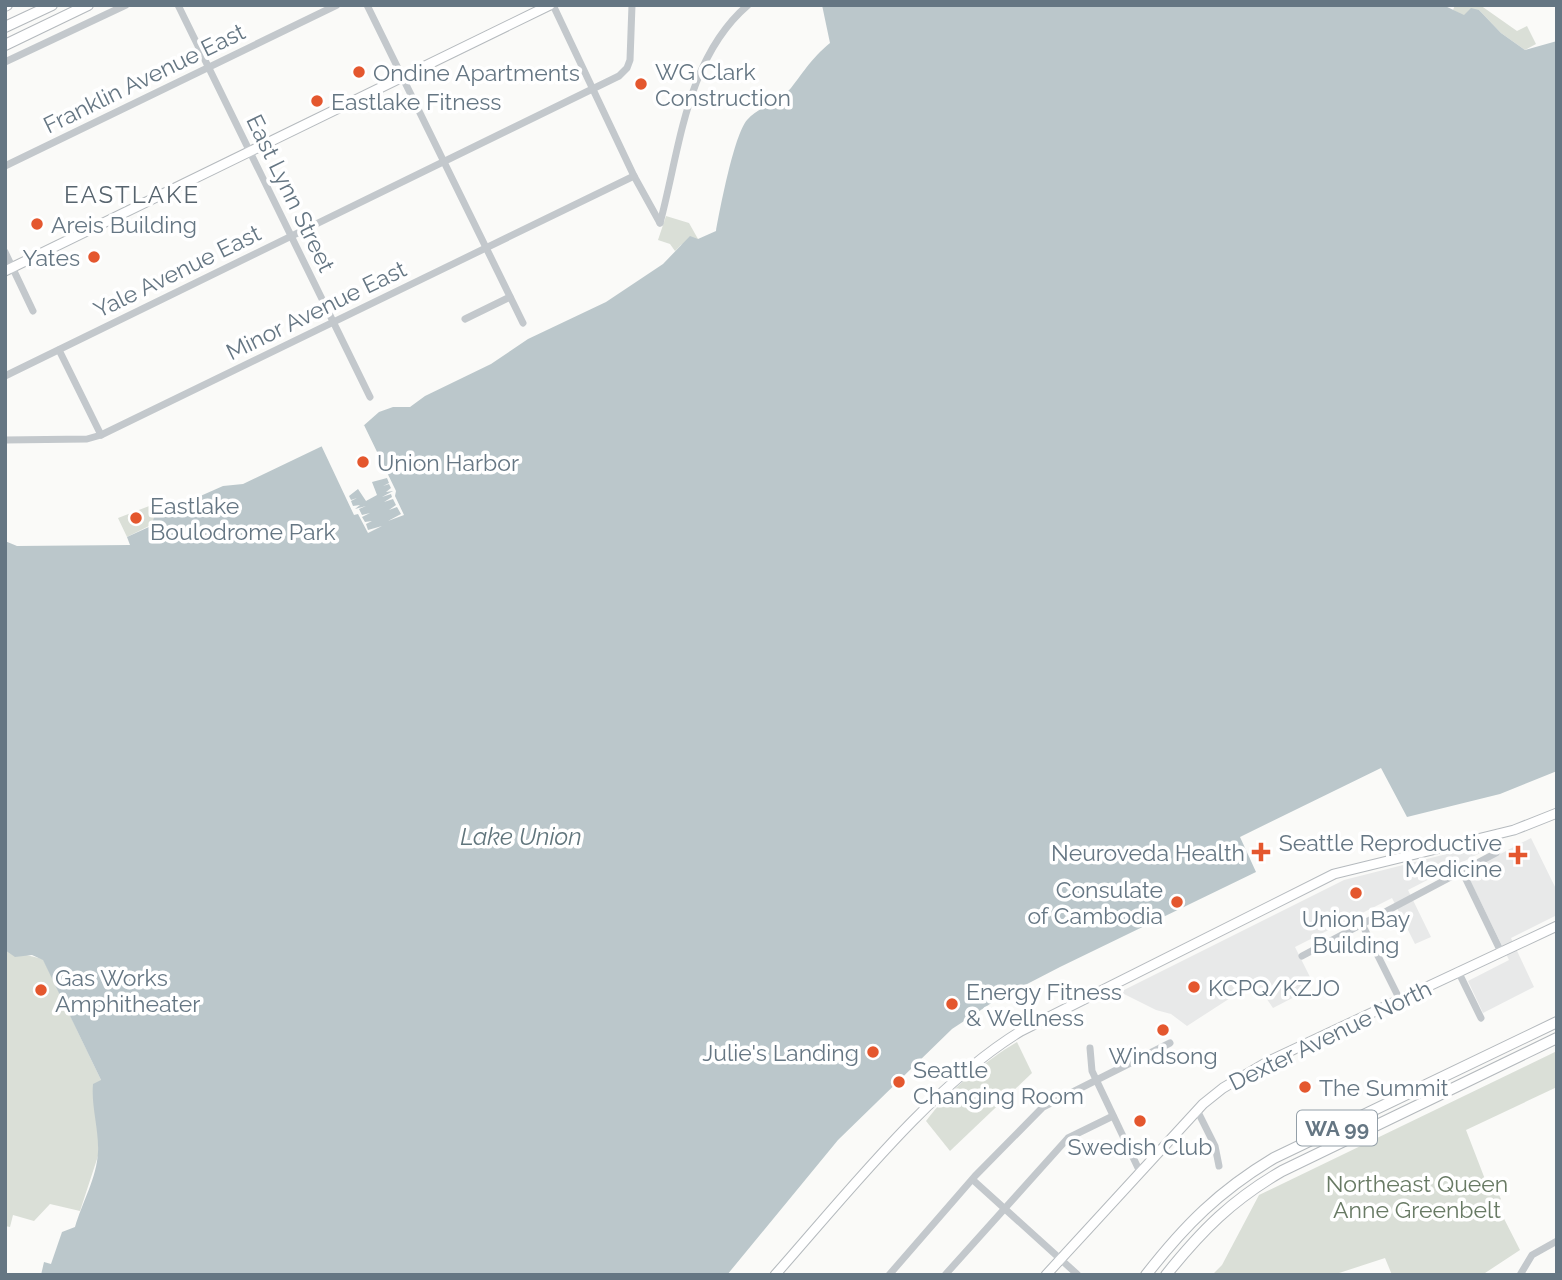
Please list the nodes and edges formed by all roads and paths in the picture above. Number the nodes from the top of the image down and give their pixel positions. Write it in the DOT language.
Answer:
graph roads {
  1 [pos="52,5"];
  2 [pos="88,5"];
  3 [pos="126,5"];
  4 [pos="178,5"];
  5 [pos="337,5"];
  6 [pos="367,5"];
  7 [pos="552,5"];
  8 [pos="632,5"];
  9 [pos="748,5"];
  10 [pos="5,27"];
  11 [pos="5,45"];
  12 [pos="5,62"];
  13 [pos="208,68"];
  14 [pos="403,78"];
  15 [pos="593,90"];
  16 [pos="250,152"];
  17 [pos="444,161"];
  18 [pos="5,166"];
  19 [pos="634,176"];
  20 [pos="292,236"];
  21 [pos="486,248"];
  22 [pos="5,252"];
  23 [pos="9,269"];
  24 [pos="510,297"];
  25 [pos="33,310"];
  26 [pos="465,319"];
  27 [pos="334,323"];
  28 [pos="523,323"];
  29 [pos="59,350"];
  30 [pos="5,376"];
  31 [pos="370,397"];
  32 [pos="101,435"];
  33 [pos="5,440"];
  34 [pos="1557,813"];
  35 [pos="1498,833"];
  36 [pos="1462,871"];
  37 [pos="1361,922"];
  38 [pos="1557,926"];
  39 [pos="1501,952"];
  40 [pos="1302,956"];
  41 [pos="1458,971"];
  42 [pos="1400,1000"];
  43 [pos="1481,1018"];
  44 [pos="1557,1022"];
  45 [pos="1557,1038"];
  46 [pos="1170,1043"];
  47 [pos="1090,1048"];
  48 [pos="1096,1080"];
  49 [pos="1197,1110"];
  50 [pos="1113,1116"];
  51 [pos="1219,1166"];
  52 [pos="1140,1172"];
  53 [pos="972,1180"];
  54 [pos="1004,1209"];
  55 [pos="1557,1241"];
  56 [pos="1060,1259"];
  57 [pos="775,1275"];
  58 [pos="889,1275"];
  59 [pos="945,1275"];
  60 [pos="1046,1275"];
  61 [pos="1078,1275"];
  62 [pos="1146,1275"];
  63 [pos="1166,1275"];
  64 [pos="1520,1275"];
  1 -- 10 [label="highway"];
  2 -- 11 [label="highway"];
  3 -- 12 [label="street"];
  4 -- 13 [label="street, East Lynn Street"];
  5 -- 13 [label="street, Franklin Avenue East"];
  6 -- 14 [label="street"];
  7 -- 14 [label="main road"];
  7 -- 15 [label="street"];
  8 -- 15 [label="street, Yale Avenue East"];
  9 -- 19 [label="street"];
  13 -- 16 [label="street, East Lynn Street"];
  13 -- 18 [label="street, Franklin Avenue East"];
  14 -- 16 [label="main road"];
  14 -- 17 [label="street"];
  15 -- 17 [label="street, Yale Avenue East"];
  15 -- 19 [label="street"];
  16 -- 20 [label="street, East Lynn Street"];
  16 -- 23 [label="main road"];
  17 -- 20 [label="street, Yale Avenue East"];
  17 -- 21 [label="street"];
  19 -- 21 [label="street, Minor Avenue East"];
  20 -- 27 [label="street, East Lynn Street"];
  20 -- 29 [label="street, Yale Avenue East"];
  21 -- 24 [label="street"];
  21 -- 27 [label="street, Minor Avenue East"];
  22 -- 23 [label="street"];
  23 -- 25 [label="street"];
  24 -- 26 [label="street"];
  24 -- 28 [label="street"];
  27 -- 31 [label="street, East Lynn Street"];
  27 -- 32 [label="street, Minor Avenue East"];
  29 -- 30 [label="street, Yale Avenue East"];
  29 -- 32 [label="street"];
  32 -- 33 [label="street, Minor Avenue East"];
  34 -- 35 [label="main road"];
  35 -- 36 [label="street"];
  35 -- 57 [label="main road"];
  36 -- 37 [label="street"];
  36 -- 39 [label="street"];
  37 -- 40 [label="street"];
  37 -- 42 [label="street"];
  38 -- 39 [label="main road, Dexter Avenue North"];
  39 -- 41 [label="main road, Dexter Avenue North"];
  41 -- 42 [label="main road, Dexter Avenue North"];
  41 -- 43 [label="street"];
  42 -- 49 [label="main road, Dexter Avenue North"];
  44 -- 62 [label="highway, WA 99"];
  45 -- 63 [label="highway, WA 99"];
  46 -- 48 [label="street"];
  47 -- 48 [label="street"];
  48 -- 50 [label="street"];
  48 -- 53 [label="street"];
  49 -- 51 [label="street"];
  49 -- 52 [label="main road, Dexter Avenue North"];
  50 -- 52 [label="street"];
  50 -- 54 [label="street"];
  52 -- 56 [label="main road, Dexter Avenue North"];
  53 -- 54 [label="street"];
  53 -- 58 [label="street"];
  54 -- 56 [label="street"];
  54 -- 59 [label="street"];
  55 -- 64 [label="street"];
  56 -- 60 [label="main road, Dexter Avenue North"];
  56 -- 61 [label="street"];
}
